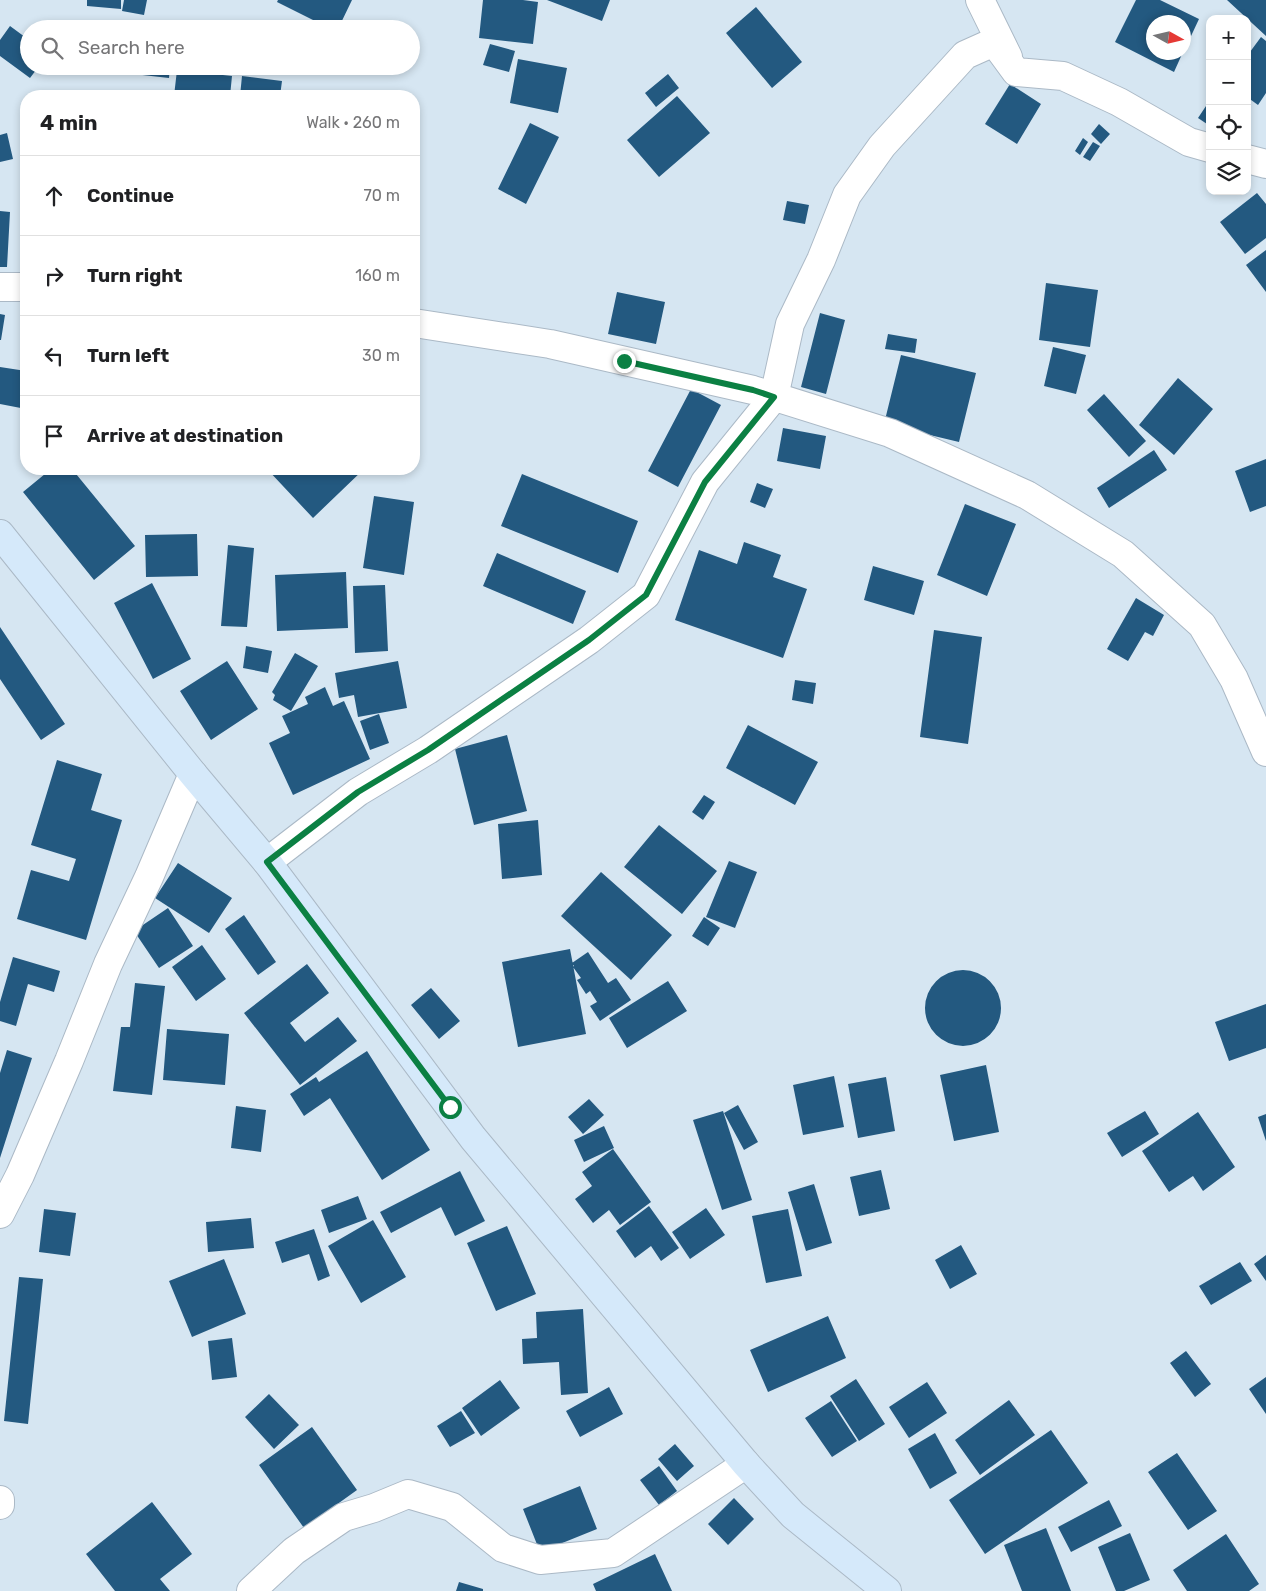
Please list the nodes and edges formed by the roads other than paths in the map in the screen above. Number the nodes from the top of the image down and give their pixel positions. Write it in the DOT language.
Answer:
graph roads {
  1 [pos="980,0"];
  2 [pos="1016,72"];
  3 [pos="1206,147"];
  4 [pos="1251,160"];
  5 [pos="1266,164"];
  6 [pos="0,287"];
  7 [pos="20,287"];
  8 [pos="420,323"];
  9 [pos="774,397"];
  10 [pos="0,534"];
  11 [pos="1266,752"];
  12 [pos="193,774"];
  13 [pos="267,862"];
  14 [pos="0,1214"];
  15 [pos="746,1464"];
  16 [pos="0,1500"];
  17 [pos="0,1505"];
  18 [pos="251,1591"];
  19 [pos="887,1591"];
  1 -- 2 [label="street"];
  2 -- 3 [label="street"];
  2 -- 9 [label="street"];
  4 -- 5 [label="street"];
  6 -- 7 [label="street"];
  8 -- 9 [label="street"];
  9 -- 11 [label="street"];
  9 -- 13 [label="street"];
  10 -- 12 [label="main road"];
  12 -- 13 [label="main road"];
  12 -- 14 [label="street"];
  13 -- 15 [label="main road"];
  15 -- 18 [label="street"];
  15 -- 19 [label="main road"];
  16 -- 17 [label="street"];
}
